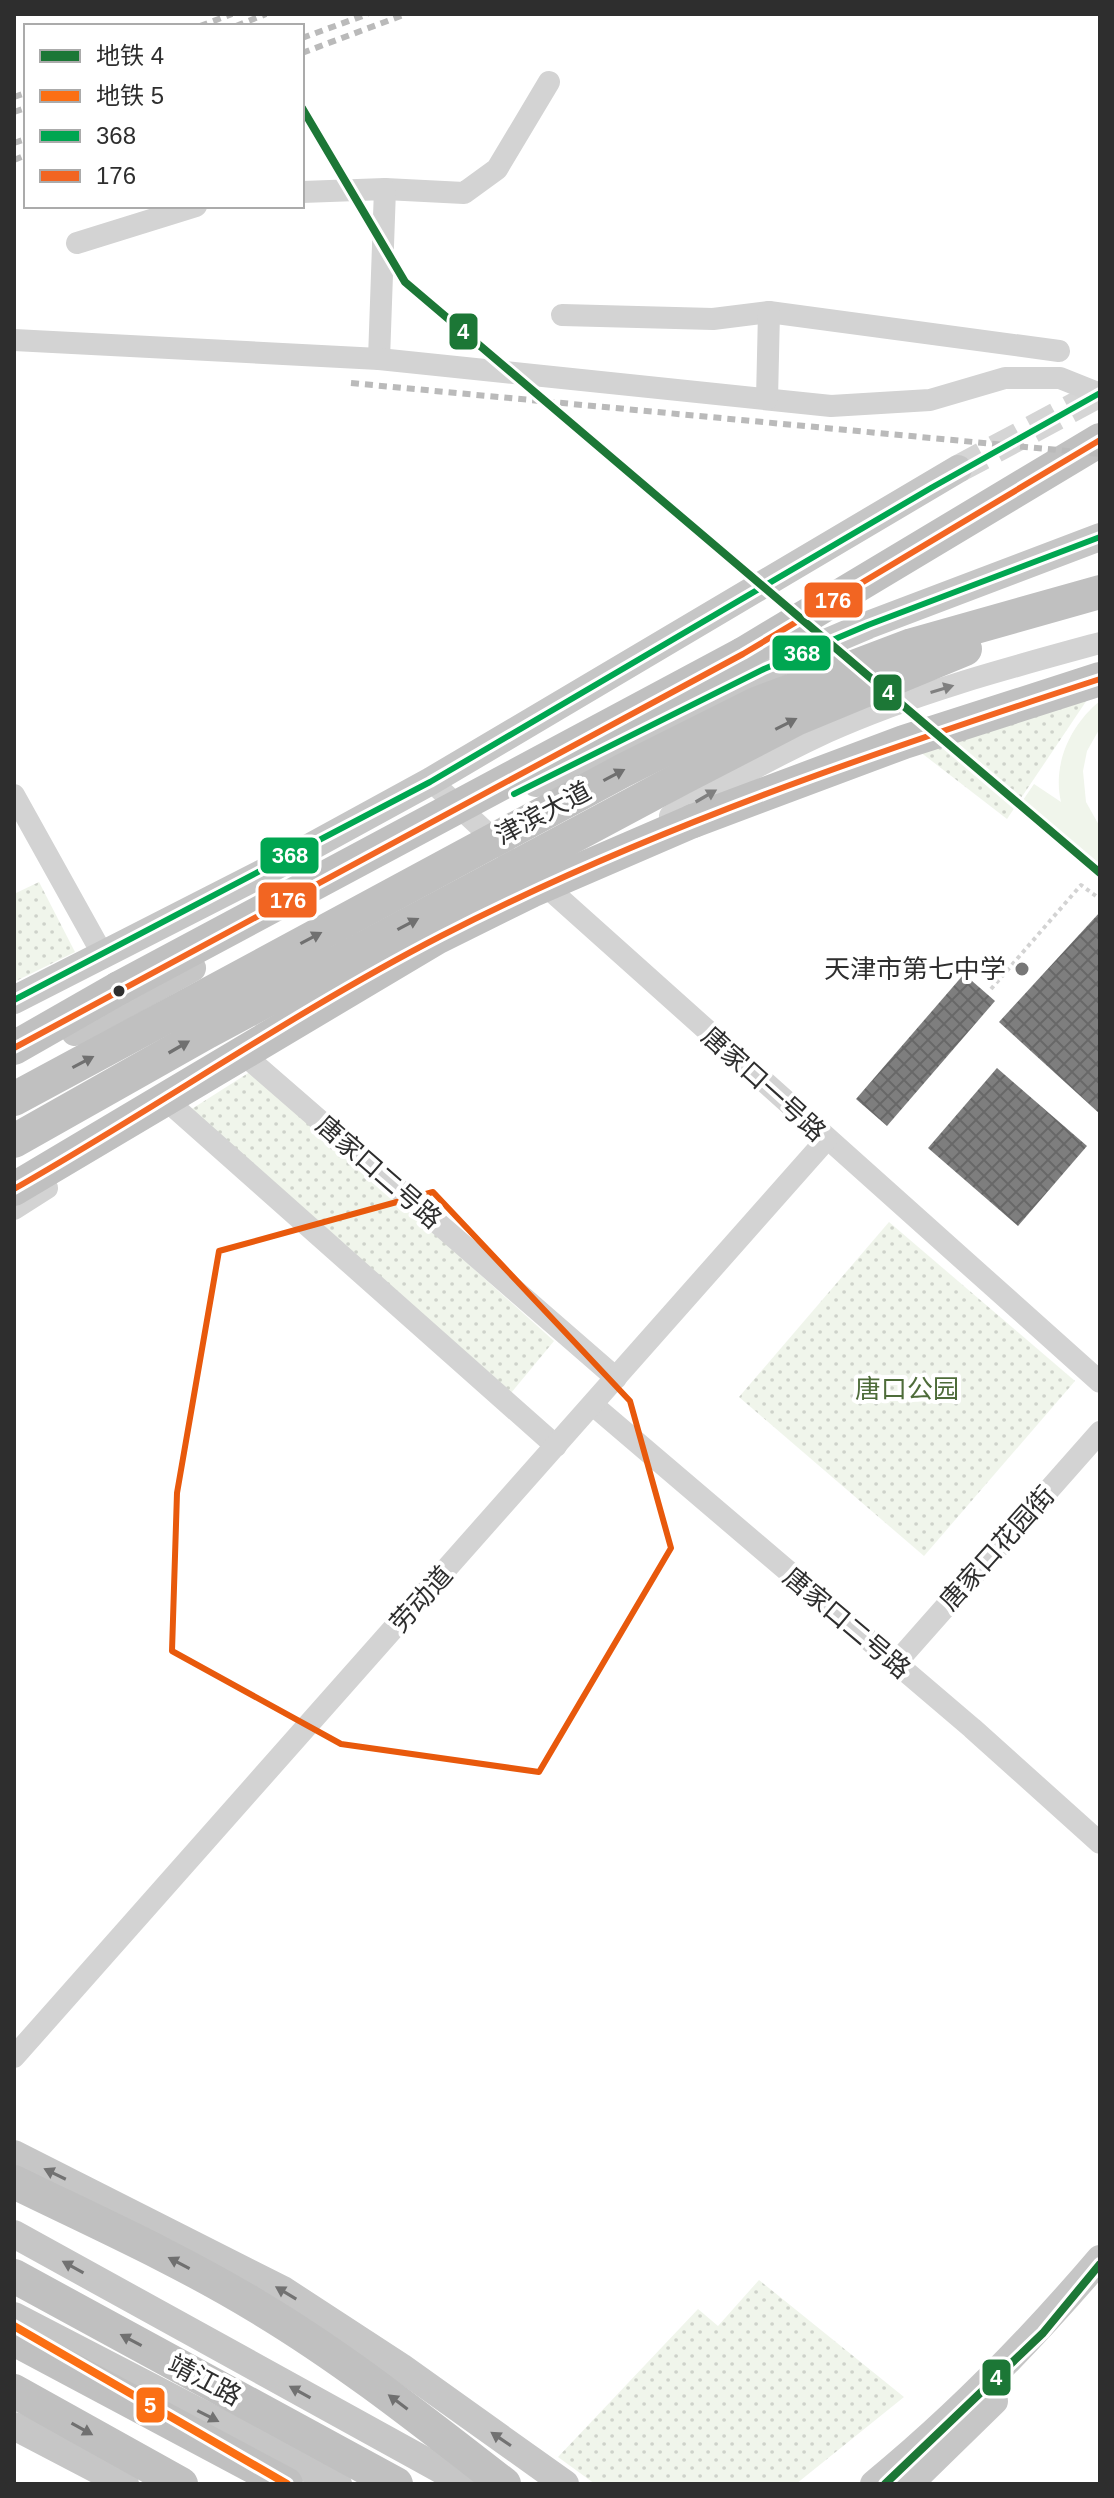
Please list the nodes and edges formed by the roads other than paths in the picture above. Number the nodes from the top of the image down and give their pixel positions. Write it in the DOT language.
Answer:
graph roads {
  1 [pos="549,82"];
  2 [pos="385,189"];
  3 [pos="304,192"];
  4 [pos="190,208"];
  5 [pos="77,243"];
  6 [pos="769,312"];
  7 [pos="562,315"];
  8 [pos="14,340"];
  9 [pos="1059,351"];
  10 [pos="379,359"];
  11 [pos="1100,394"];
  12 [pos="767,399"];
  13 [pos="1100,440"];
  14 [pos="1100,466"];
  15 [pos="958,469"];
  16 [pos="1100,537"];
  17 [pos="1100,592"];
  18 [pos="1064,604"];
  19 [pos="1100,643"];
  20 [pos="754,662"];
  21 [pos="1100,679"];
  22 [pos="431,781"];
  23 [pos="14,795"];
  24 [pos="469,817"];
  25 [pos="550,890"];
  26 [pos="103,955"];
  27 [pos="119,988"];
  28 [pos="14,1000"];
  29 [pos="14,1034"];
  30 [pos="14,1048"];
  31 [pos="250,1060"];
  32 [pos="14,1065"];
  33 [pos="14,1099"];
  34 [pos="174,1107"];
  35 [pos="826,1140"];
  36 [pos="14,1141"];
  37 [pos="14,1189"];
  38 [pos="14,1209"];
  39 [pos="616,1378"];
  40 [pos="1100,1382"];
  41 [pos="593,1405"];
  42 [pos="1100,1432"];
  43 [pos="556,1446"];
  44 [pos="895,1664"];
  45 [pos="1100,1843"];
  46 [pos="14,2057"];
  47 [pos="14,2154"];
  48 [pos="14,2182"];
  49 [pos="14,2234"];
  50 [pos="1100,2259"];
  51 [pos="14,2276"];
  52 [pos="1100,2276"];
  53 [pos="14,2316"];
  54 [pos="14,2339"];
  55 [pos="14,2354"];
  56 [pos="14,2391"];
  57 [pos="170,2422"];
  58 [pos="14,2426"];
  59 [pos="125,2484"];
  60 [pos="181,2484"];
  61 [pos="286,2484"];
  62 [pos="338,2484"];
  63 [pos="396,2484"];
  64 [pos="467,2484"];
  65 [pos="504,2484"];
  66 [pos="565,2484"];
  67 [pos="874,2484"];
  68 [pos="909,2484"];
  1 -- 2 [label="street"];
  2 -- 3 [label="street"];
  2 -- 10 [label="street"];
  4 -- 5 [label="street"];
  6 -- 7 [label="street"];
  6 -- 9 [label="street"];
  6 -- 12 [label="street"];
  8 -- 10 [label="street"];
  10 -- 12 [label="street"];
  11 -- 12 [label="street"];
  13 -- 20 [label="highway"];
  14 -- 20 [label="highway"];
  15 -- 22 [label="main road"];
  16 -- 20 [label="main road, 津滨大道"];
  17 -- 18 [label="highway, 津滨大道, bridge"];
  33 -- 18 [label="highway, 津滨大道, one-way, bridge"];
  36 -- 18 [label="highway, one-way, bridge"];
  25 -- 19 [label="street, one-way"];
  20 -- 24 [label="main road"];
  20 -- 27 [label="highway, 津滨大道, bridge"];
  21 -- 37 [label="highway, bridge"];
  22 -- 24 [label="street, 唐家口一号路"];
  22 -- 26 [label="main road"];
  23 -- 26 [label="street"];
  24 -- 25 [label="street, 唐家口一号路"];
  24 -- 32 [label="main road"];
  25 -- 31 [label="street"];
  25 -- 35 [label="street, 唐家口一号路"];
  26 -- 28 [label="main road"];
  27 -- 29 [label="highway"];
  27 -- 30 [label="highway, 津滨大道"];
  31 -- 34 [label="street"];
  31 -- 39 [label="street, 唐家口二号路"];
  34 -- 38 [label="street"];
  34 -- 43 [label="street"];
  35 -- 39 [label="street, 劳动道"];
  35 -- 40 [label="street, 唐家口一号路"];
  39 -- 41 [label="street, 劳动道"];
  41 -- 43 [label="street, 劳动道"];
  41 -- 44 [label="street, 唐家口二号路"];
  42 -- 44 [label="street, 唐家口花园街"];
  43 -- 46 [label="street, 劳动道"];
  44 -- 45 [label="street, 唐家口二号路"];
  66 -- 47 [label="main road, one-way"];
  65 -- 48 [label="highway, one-way"];
  64 -- 49 [label="main road, one-way"];
  50 -- 67 [label="main road"];
  63 -- 51 [label="highway, 靖江路, one-way"];
  52 -- 68 [label="main road"];
  53 -- 62 [label="main road, one-way"];
  54 -- 57 [label="highway, 靖江路"];
  55 -- 57 [label="highway"];
  56 -- 60 [label="highway, one-way"];
  57 -- 61 [label="highway, 靖江路"];
  58 -- 59 [label="main road"];
}
